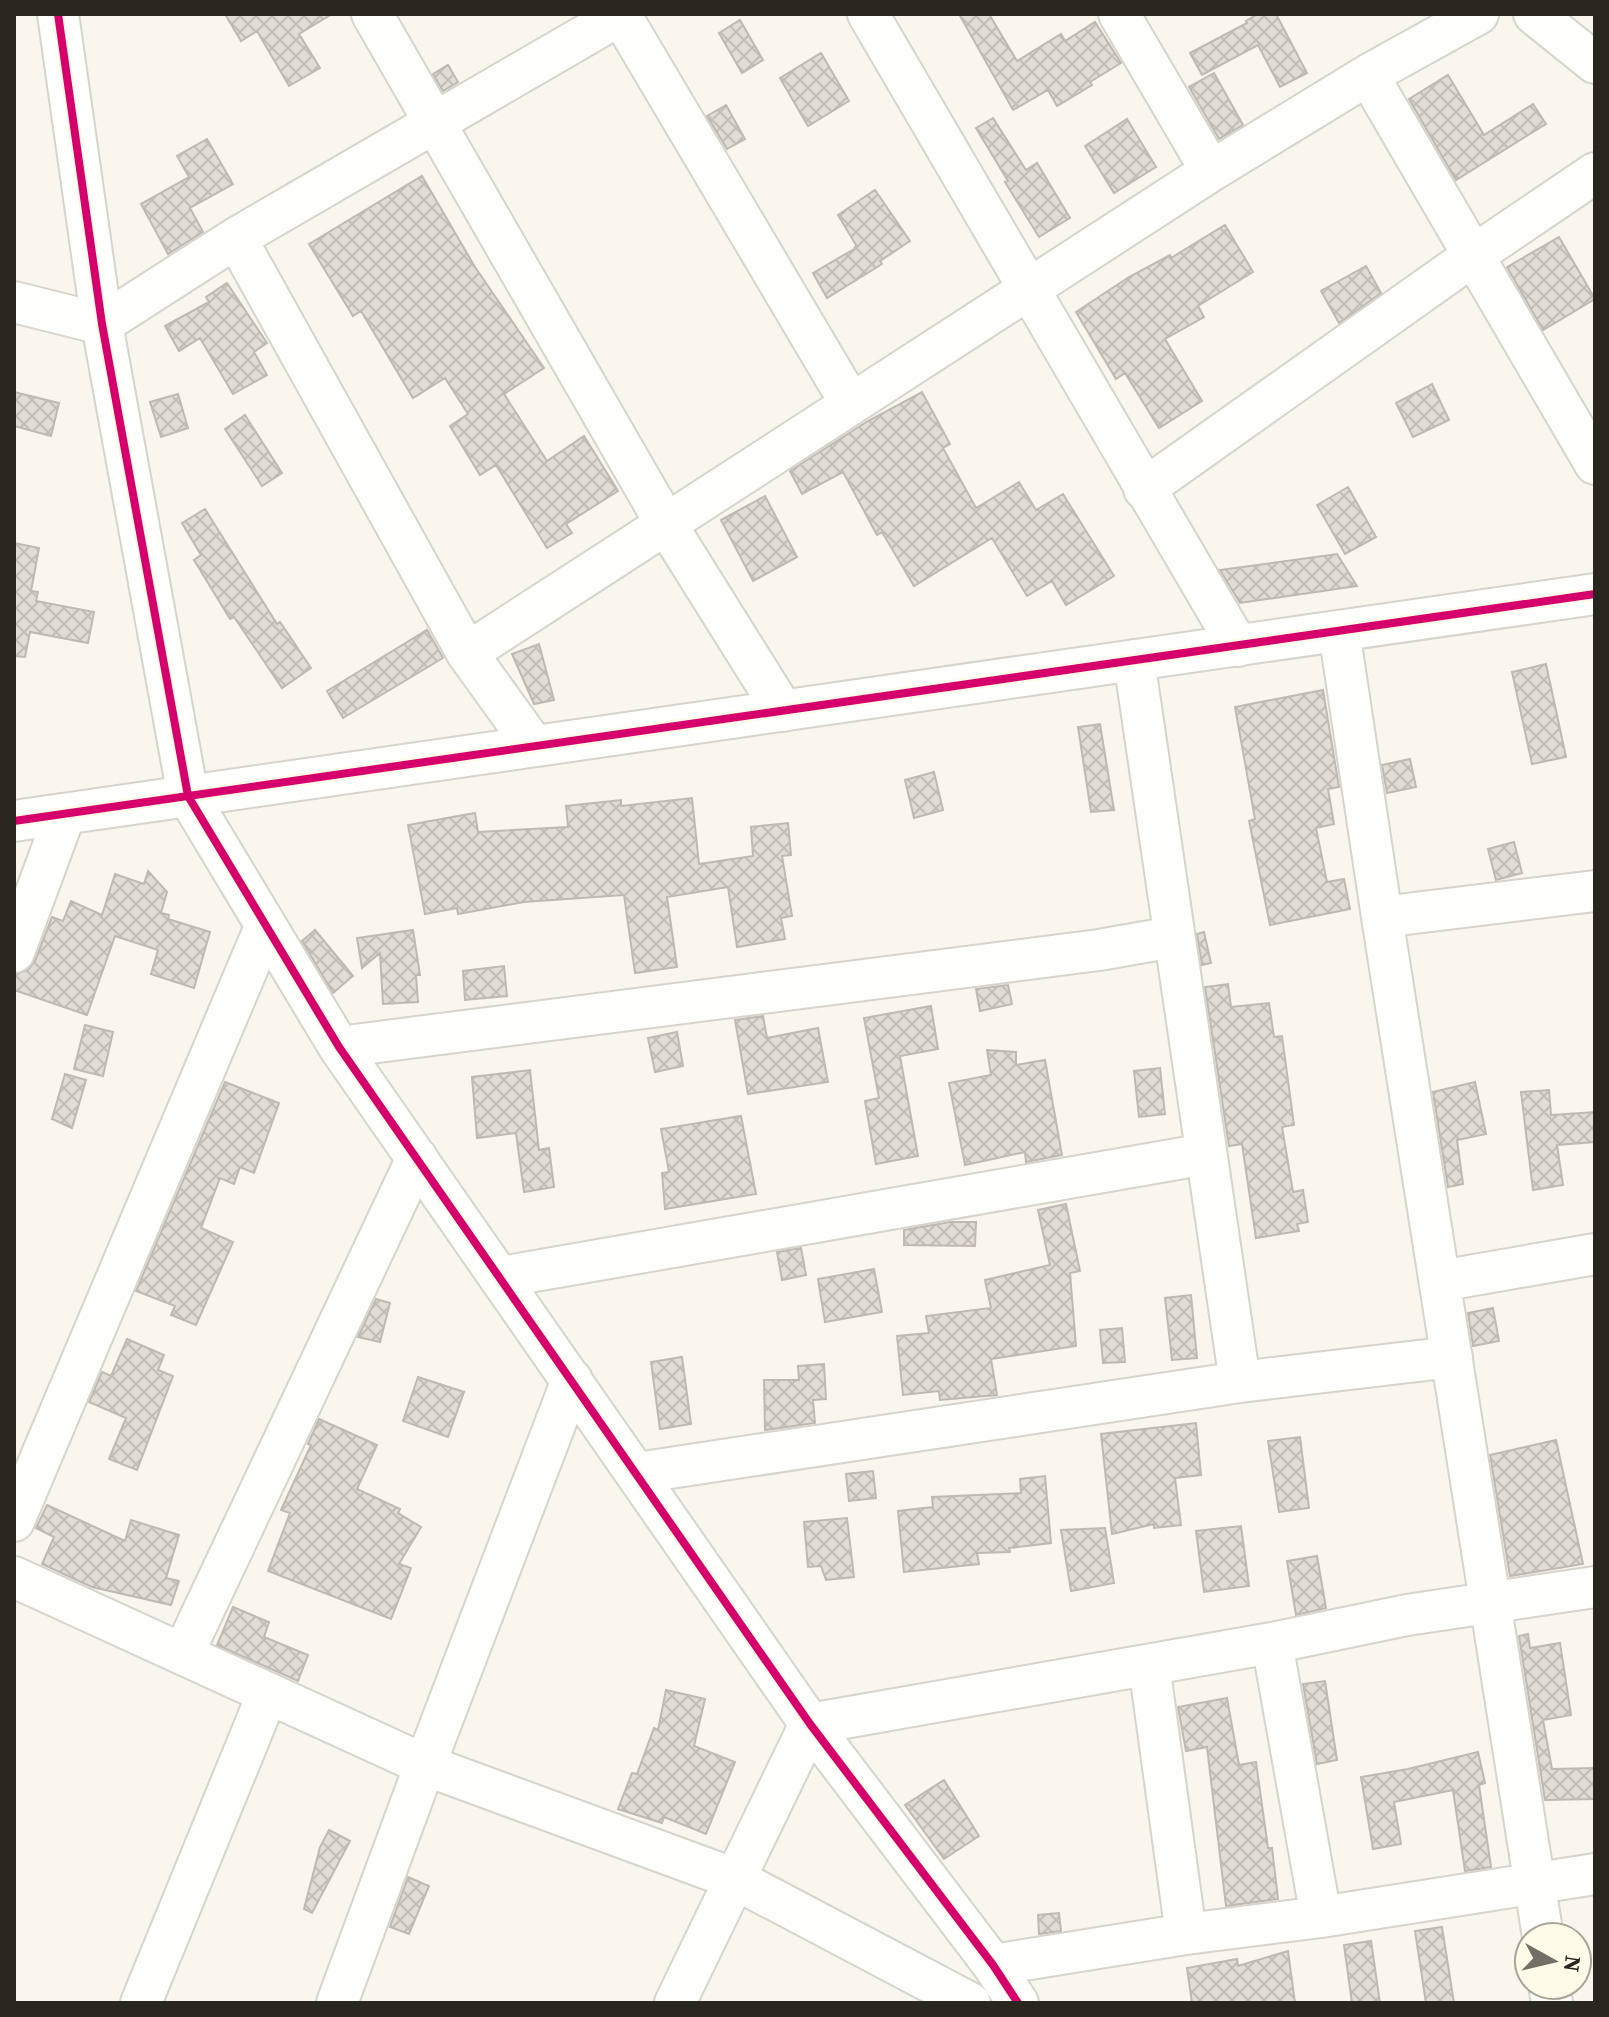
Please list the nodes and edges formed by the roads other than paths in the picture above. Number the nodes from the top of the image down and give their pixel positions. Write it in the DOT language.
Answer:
graph roads {
  1 [pos="58,14"];
  2 [pos="372,14"];
  3 [pos="621,14"];
  4 [pos="868,14"];
  5 [pos="1119,14"];
  6 [pos="1478,14"];
  7 [pos="1534,14"];
  8 [pos="1595,63"];
  9 [pos="1368,75"];
  10 [pos="435,123"];
  11 [pos="1211,171"];
  12 [pos="1595,173"];
  13 [pos="236,238"];
  14 [pos="1474,255"];
  15 [pos="1028,290"];
  16 [pos="14,302"];
  17 [pos="102,324"];
  18 [pos="851,404"];
  19 [pos="1595,464"];
  20 [pos="1144,489"];
  21 [pos="666,524"];
  22 [pos="1595,594"];
  23 [pos="1339,631"];
  24 [pos="1238,646"];
  25 [pos="467,653"];
  26 [pos="1134,660"];
  27 [pos="783,711"];
  28 [pos="534,746"];
  29 [pos="188,796"];
  30 [pos="65,814"];
  31 [pos="14,821"];
  32 [pos="1595,891"];
  33 [pos="1382,917"];
  34 [pos="265,927"];
  35 [pos="1173,937"];
  36 [pos="14,952"];
  37 [pos="339,1047"];
  38 [pos="1206,1154"];
  39 [pos="417,1158"];
  40 [pos="1595,1254"];
  41 [pos="501,1277"];
  42 [pos="1440,1281"];
  43 [pos="1452,1357"];
  44 [pos="572,1380"];
  45 [pos="1240,1382"];
  46 [pos="637,1473"];
  47 [pos="14,1521"];
  48 [pos="14,1577"];
  49 [pos="1595,1587"];
  50 [pos="1491,1603"];
  51 [pos="1272,1643"];
  52 [pos="183,1654"];
  53 [pos="1149,1665"];
  54 [pos="268,1693"];
  55 [pos="810,1724"];
  56 [pos="425,1765"];
  57 [pos="1595,1874"];
  58 [pos="735,1879"];
  59 [pos="1536,1882"];
  60 [pos="1321,1917"];
  61 [pos="1541,1921"];
  62 [pos="1186,1934"];
  63 [pos="993,1965"];
  64 [pos="141,2003"];
  65 [pos="337,2003"];
  66 [pos="675,2003"];
  67 [pos="970,2003"];
  68 [pos="1018,2003"];
  1 -- 17 [label="street"];
  2 -- 10 [label="street"];
  3 -- 10 [label="street"];
  3 -- 18 [label="street"];
  4 -- 15 [label="street"];
  5 -- 11 [label="street"];
  6 -- 9 [label="street"];
  7 -- 8 [label="street"];
  9 -- 11 [label="street"];
  9 -- 14 [label="street"];
  10 -- 13 [label="street"];
  10 -- 21 [label="street"];
  11 -- 15 [label="street"];
  12 -- 14 [label="street"];
  13 -- 17 [label="street"];
  13 -- 25 [label="street"];
  14 -- 19 [label="street"];
  14 -- 20 [label="street"];
  15 -- 18 [label="street"];
  15 -- 20 [label="street"];
  16 -- 17 [label="street"];
  17 -- 29 [label="street"];
  18 -- 21 [label="street"];
  20 -- 24 [label="street"];
  21 -- 25 [label="street"];
  21 -- 27 [label="street"];
  22 -- 23 [label="street"];
  23 -- 24 [label="street"];
  23 -- 33 [label="street"];
  24 -- 26 [label="street"];
  25 -- 28 [label="street"];
  26 -- 27 [label="street"];
  26 -- 35 [label="street"];
  27 -- 28 [label="street"];
  28 -- 29 [label="street"];
  29 -- 30 [label="street"];
  29 -- 34 [label="street"];
  30 -- 31 [label="street"];
  30 -- 36 [label="street"];
  32 -- 33 [label="street"];
  33 -- 42 [label="street"];
  34 -- 37 [label="street"];
  34 -- 47 [label="street"];
  35 -- 37 [label="street"];
  35 -- 38 [label="street"];
  37 -- 39 [label="street"];
  38 -- 41 [label="street"];
  38 -- 45 [label="street"];
  39 -- 41 [label="street"];
  39 -- 52 [label="street"];
  40 -- 42 [label="street"];
  41 -- 44 [label="street"];
  42 -- 43 [label="street"];
  43 -- 45 [label="street"];
  43 -- 50 [label="street"];
  44 -- 46 [label="street"];
  44 -- 56 [label="street"];
  45 -- 46 [label="street"];
  46 -- 55 [label="street"];
  48 -- 52 [label="street"];
  49 -- 50 [label="street"];
  50 -- 51 [label="street"];
  50 -- 59 [label="street"];
  51 -- 53 [label="street"];
  51 -- 60 [label="street"];
  52 -- 54 [label="street"];
  53 -- 55 [label="street"];
  53 -- 62 [label="street"];
  54 -- 56 [label="street"];
  54 -- 64 [label="street"];
  55 -- 58 [label="street"];
  55 -- 63 [label="street"];
  56 -- 58 [label="street"];
  56 -- 65 [label="street"];
  57 -- 59 [label="street"];
  58 -- 66 [label="street"];
  58 -- 67 [label="street"];
  59 -- 60 [label="street"];
  59 -- 61 [label="street"];
  60 -- 62 [label="street"];
  62 -- 63 [label="street"];
  63 -- 68 [label="street"];
}
